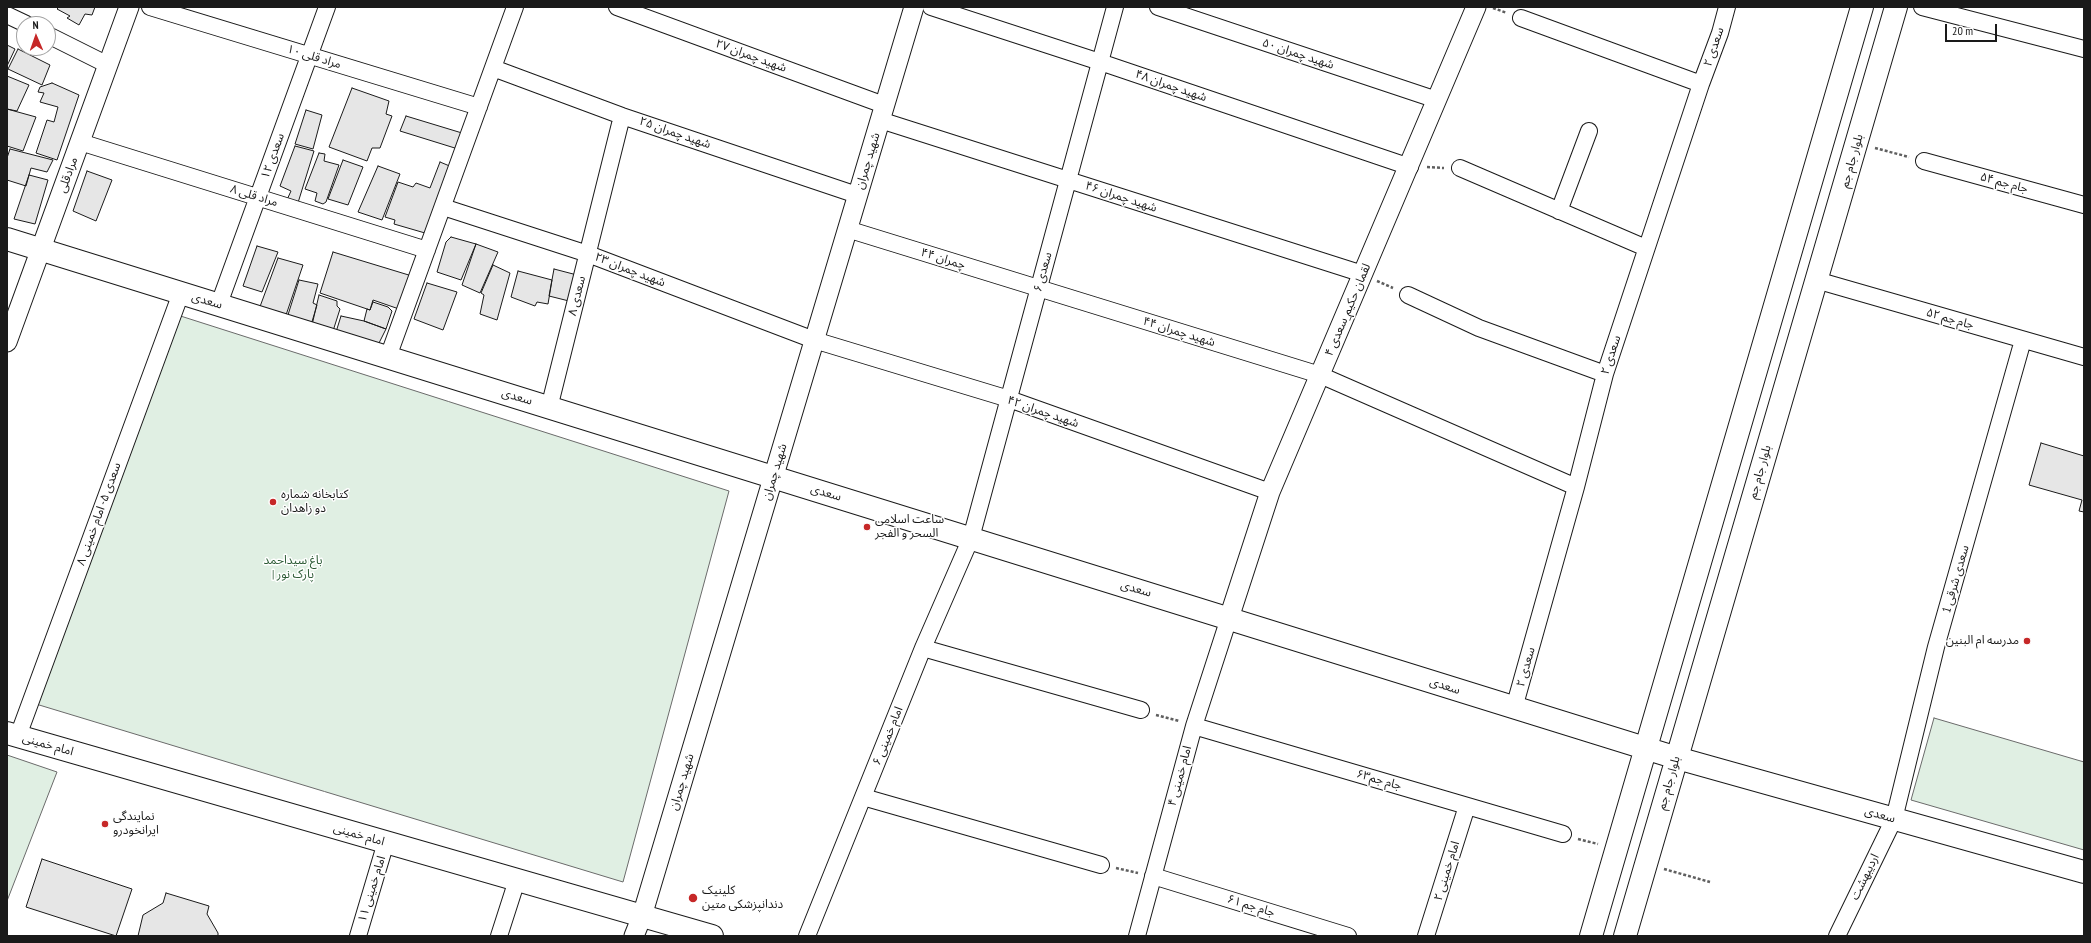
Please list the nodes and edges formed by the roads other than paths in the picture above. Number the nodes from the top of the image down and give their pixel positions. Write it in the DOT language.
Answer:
graph roads {
  1 [pos="130,7"];
  2 [pos="150,7"];
  3 [pos="327,7"];
  4 [pos="515,7"];
  5 [pos="617,7"];
  6 [pos="914,7"];
  7 [pos="931,7"];
  8 [pos="1115,7"];
  9 [pos="1158,7"];
  10 [pos="1476,7"];
  11 [pos="1726,7"];
  12 [pos="1862,7"];
  13 [pos="1896,7"];
  14 [pos="1922,7"];
  15 [pos="1521,18"];
  16 [pos="56,39"];
  17 [pos="2084,48"];
  18 [pos="309,56"];
  19 [pos="1100,62"];
  20 [pos="108,65"];
  21 [pos="494,68"];
  22 [pos="1701,84"];
  23 [pos="1437,100"];
  24 [pos="479,107"];
  25 [pos="882,113"];
  26 [pos="622,116"];
  27 [pos="1589,131"];
  28 [pos="80,142"];
  29 [pos="1924,161"];
  30 [pos="1410,167"];
  31 [pos="1460,168"];
  32 [pos="1068,180"];
  33 [pos="857,195"];
  34 [pos="258,197"];
  35 [pos="2084,204"];
  36 [pos="443,207"];
  37 [pos="1559,211"];
  38 [pos="847,229"];
  39 [pos="7,239"];
  40 [pos="1646,248"];
  41 [pos="41,249"];
  42 [pos="427,250"];
  43 [pos="588,254"];
  44 [pos="1363,274"];
  45 [pos="1816,280"];
  46 [pos="1038,289"];
  47 [pos="181,293"];
  48 [pos="1408,295"];
  49 [pos="219,304"];
  50 [pos="814,340"];
  51 [pos="2023,340"];
  52 [pos="7,342"];
  53 [pos="388,357"];
  54 [pos="2084,357"];
  55 [pos="1605,374"];
  56 [pos="1320,375"];
  57 [pos="1009,399"];
  58 [pos="549,408"];
  59 [pos="773,476"];
  60 [pos="1576,487"];
  61 [pos="1270,492"];
  62 [pos="971,538"];
  63 [pos="1229,618"];
  64 [pos="924,648"];
  65 [pos="1514,708"];
  66 [pos="1141,710"];
  67 [pos="1194,726"];
  68 [pos="13,734"];
  69 [pos="1645,748"];
  70 [pos="1677,758"];
  71 [pos="863,797"];
  72 [pos="1467,806"];
  73 [pos="1894,819"];
  74 [pos="1563,834"];
  75 [pos="386,842"];
  76 [pos="1102,865"];
  77 [pos="2084,872"];
  78 [pos="1153,876"];
  79 [pos="516,880"];
  80 [pos="642,916"];
  81 [pos="358,936"];
  82 [pos="499,936"];
  83 [pos="634,936"];
  84 [pos="712,936"];
  85 [pos="807,936"];
  86 [pos="1137,936"];
  87 [pos="1348,936"];
  88 [pos="1426,936"];
  89 [pos="1591,936"];
  90 [pos="1624,936"];
  91 [pos="1837,936"];
  1 -- 20 [label="street, مرادقلی"];
  2 -- 18 [label="street, مراد قلی ۱۰"];
  3 -- 18 [label="street, سعدی ۱۲"];
  4 -- 21 [label="street"];
  5 -- 25 [label="street, شهید چمران ۲۷"];
  6 -- 25 [label="street, شهید چمران"];
  7 -- 19 [label="street, شهید چمران ۴۸"];
  8 -- 19 [label="street, سعدی ۶"];
  9 -- 23 [label="street, شهید چمران ۵۰"];
  10 -- 23 [label="street, لقمان حکیم_سعدی ۴"];
  11 -- 22 [label="street, سعدی ۲"];
  12 -- 69 [label="main road"];
  13 -- 45 [label="main road, بلوار جام جم"];
  14 -- 17 [label="street"];
  15 -- 22 [label="street"];
  16 -- 20 [label="street"];
  18 -- 24 [label="street, مراد قلی ۱۰"];
  18 -- 34 [label="street, سعدی ۱۲"];
  19 -- 30 [label="street, شهید چمران ۴۸"];
  19 -- 32 [label="street, سعدی ۶"];
  20 -- 28 [label="street, مرادقلی"];
  21 -- 24 [label="street"];
  21 -- 26 [label="street, شهید چمران ۲۵"];
  22 -- 40 [label="street, سعدی ۲"];
  23 -- 30 [label="street, لقمان حکیم_سعدی ۴"];
  24 -- 36 [label="street"];
  25 -- 32 [label="street, شهید چمران ۴۶"];
  25 -- 33 [label="street, شهید چمران"];
  26 -- 33 [label="street, شهید چمران ۲۵"];
  26 -- 43 [label="street, سعدی ۸"];
  27 -- 37 [label="street"];
  28 -- 34 [label="street, مراد قلی ۸"];
  28 -- 41 [label="street, مرادقلی"];
  29 -- 35 [label="street, جام جم ۵۴"];
  30 -- 44 [label="street, لقمان حکیم_سعدی ۴"];
  31 -- 37 [label="street"];
  32 -- 44 [label="street, شهید چمران ۴۶"];
  32 -- 46 [label="street, سعدی ۶"];
  33 -- 38 [label="street, شهید چمران"];
  34 -- 42 [label="street, مراد قلی ۸"];
  34 -- 49 [label="street, سعدی ۱۲"];
  36 -- 42 [label="street"];
  36 -- 43 [label="street, شهید چمران ۲۳"];
  37 -- 40 [label="street"];
  38 -- 46 [label="street, چمران ۴۴"];
  38 -- 50 [label="street, شهید چمران"];
  39 -- 41 [label="main road, سعدی"];
  40 -- 55 [label="street, سعدی ۲"];
  41 -- 47 [label="main road, سعدی"];
  41 -- 52 [label="street, مرادقلی"];
  42 -- 53 [label="street"];
  43 -- 50 [label="street, شهید چمران ۲۳"];
  43 -- 58 [label="street, سعدی ۸"];
  44 -- 56 [label="street, لقمان حکیم_سعدی ۴"];
  45 -- 51 [label="street, جام جم ۵۲"];
  45 -- 70 [label="main road, بلوار جام جم"];
  46 -- 56 [label="street, شهید چمران ۴۴"];
  46 -- 57 [label="street, سعدی ۶"];
  47 -- 49 [label="main road, سعدی"];
  47 -- 68 [label="street, سعدی ۵- امام خمینی ۸"];
  48 -- 55 [label="street"];
  49 -- 53 [label="main road, سعدی"];
  50 -- 57 [label="street, شهید چمران ۴۲"];
  50 -- 59 [label="street, شهید چمران"];
  51 -- 54 [label="street, جام جم ۵۲"];
  51 -- 73 [label="street, سعدی شرقی 1"];
  53 -- 58 [label="main road, سعدی"];
  55 -- 60 [label="street, سعدی ۲"];
  56 -- 60 [label="street, شهید چمران ۴۴"];
  56 -- 61 [label="street, لقمان حکیم_سعدی ۴"];
  57 -- 61 [label="street, شهید چمران ۴۲"];
  57 -- 62 [label="street, سعدی ۶"];
  58 -- 59 [label="main road, سعدی"];
  59 -- 62 [label="main road, سعدی"];
  59 -- 80 [label="street, شهید چمران"];
  60 -- 65 [label="street, سعدی ۲"];
  61 -- 63 [label="street, لقمان حکیم_سعدی ۴"];
  62 -- 63 [label="main road, سعدی"];
  62 -- 64 [label="street, امام خمینی ۶"];
  63 -- 65 [label="main road, سعدی"];
  63 -- 67 [label="street, امام خمینی ۴"];
  64 -- 66 [label="street"];
  64 -- 71 [label="street, امام خمینی ۶"];
  65 -- 69 [label="main road, سعدی"];
  67 -- 72 [label="street, جام جم۶۳"];
  67 -- 78 [label="street, امام خمینی ۴"];
  68 -- 75 [label="main road, امام خمینی"];
  69 -- 70 [label="main road, سعدی"];
  69 -- 89 [label="main road"];
  70 -- 73 [label="main road, سعدی"];
  70 -- 90 [label="main road, بلوار جام جم"];
  71 -- 76 [label="street"];
  71 -- 85 [label="street, امام خمینی ۶"];
  72 -- 74 [label="street, جام جم۶۳"];
  72 -- 88 [label="street, امام خمینی ۲"];
  73 -- 77 [label="main road, سعدی"];
  73 -- 91 [label="street, اردیبهشت"];
  75 -- 79 [label="main road, امام خمینی"];
  75 -- 81 [label="street, امام خمینی ۱۱"];
  78 -- 86 [label="street, امام خمینی ۴"];
  78 -- 87 [label="street, جام جم ۶۱"];
  79 -- 80 [label="main road, امام خمینی"];
  79 -- 82 [label="street"];
  80 -- 83 [label="street, شهید چمران"];
  80 -- 84 [label="main road, امام خمینی"];
}
